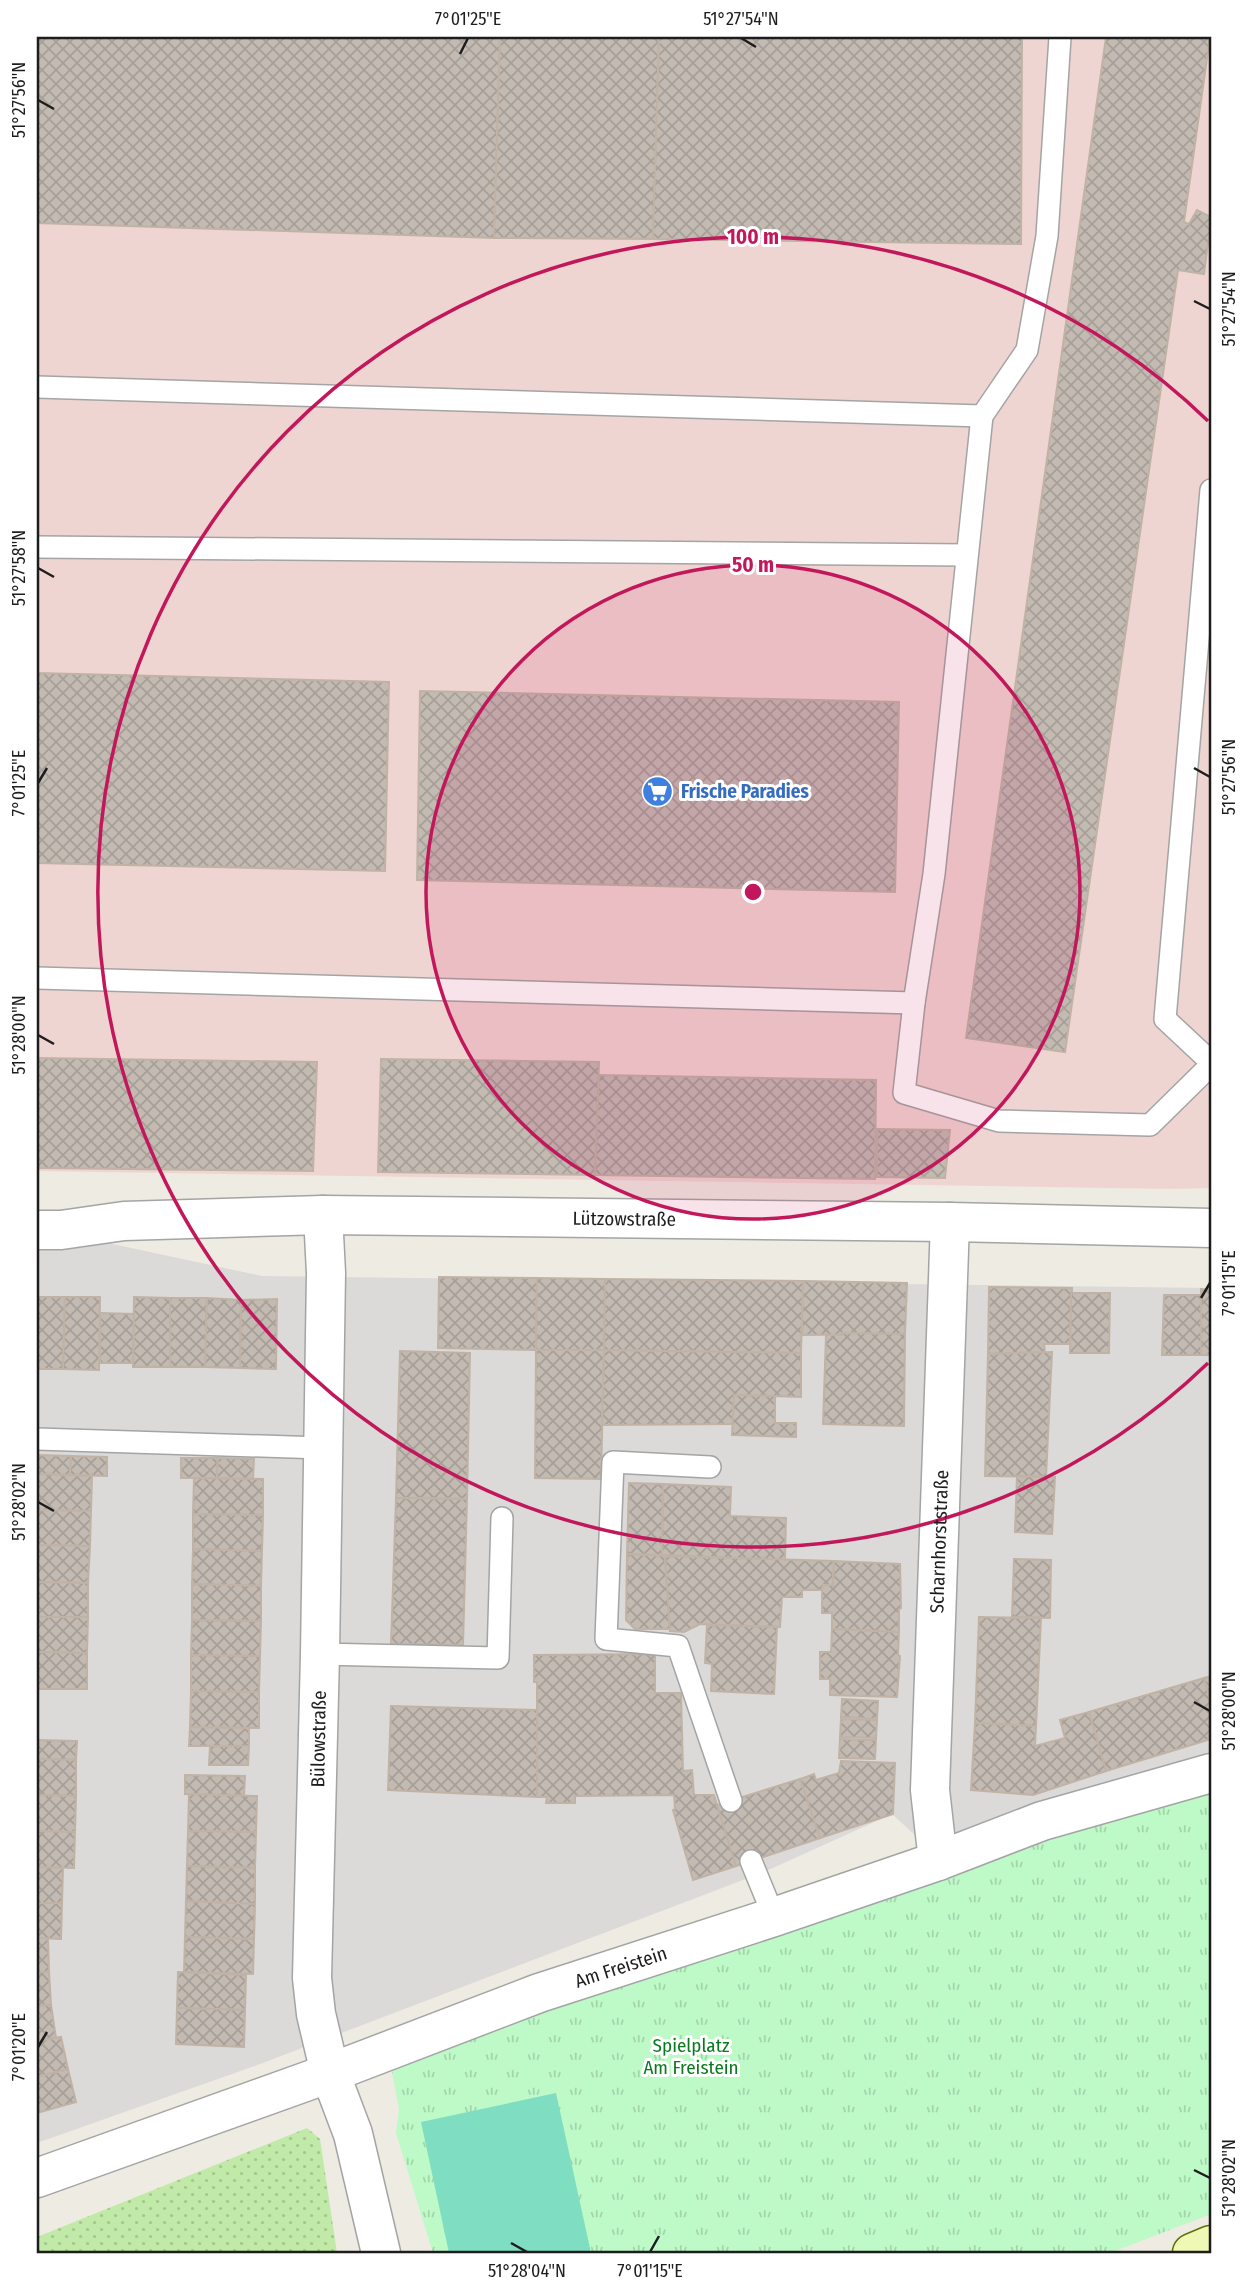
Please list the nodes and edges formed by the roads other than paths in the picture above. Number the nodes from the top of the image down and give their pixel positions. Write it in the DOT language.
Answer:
graph roads {
  1 [pos="1060,37"];
  2 [pos="37,387"];
  3 [pos="982,416"];
  4 [pos="1211,490"];
  5 [pos="37,547"];
  6 [pos="967,555"];
  7 [pos="37,978"];
  8 [pos="914,1003"];
  9 [pos="1211,1063"];
  10 [pos="323,1216"];
  11 [pos="950,1222"];
  12 [pos="1211,1228"];
  13 [pos="37,1230"];
  14 [pos="37,1439"];
  15 [pos="322,1448"];
  16 [pos="710,1467"];
  17 [pos="502,1518"];
  18 [pos="320,1654"];
  19 [pos="1211,1773"];
  20 [pos="731,1801"];
  21 [pos="751,1861"];
  22 [pos="937,1861"];
  23 [pos="774,1917"];
  24 [pos="330,2074"];
  25 [pos="37,2178"];
  26 [pos="1211,2245"];
  27 [pos="381,2253"];
  28 [pos="1192,2253"];
  1 -- 3 [label="lane"];
  2 -- 3 [label="lane"];
  3 -- 6 [label="lane"];
  4 -- 9 [label="lane"];
  5 -- 6 [label="lane"];
  6 -- 8 [label="lane"];
  7 -- 8 [label="lane"];
  8 -- 9 [label="lane"];
  10 -- 11 [label="street, Lützowstraße"];
  10 -- 13 [label="street, Lützowstraße"];
  10 -- 15 [label="street, Bülowstraße"];
  11 -- 12 [label="street, Lützowstraße"];
  11 -- 22 [label="street, Scharnhorststraße"];
  14 -- 15 [label="lane"];
  15 -- 18 [label="street, Bülowstraße"];
  16 -- 20 [label="lane"];
  17 -- 18 [label="lane"];
  18 -- 24 [label="street, Bülowstraße"];
  19 -- 22 [label="street, Am Freistein"];
  21 -- 23 [label="lane"];
  22 -- 23 [label="street, Am Freistein"];
  23 -- 24 [label="street, Am Freistein"];
  24 -- 25 [label="street, Am Freistein"];
  24 -- 27 [label="street, Bülowstraße"];
  26 -- 28 [label="main road"];
}
